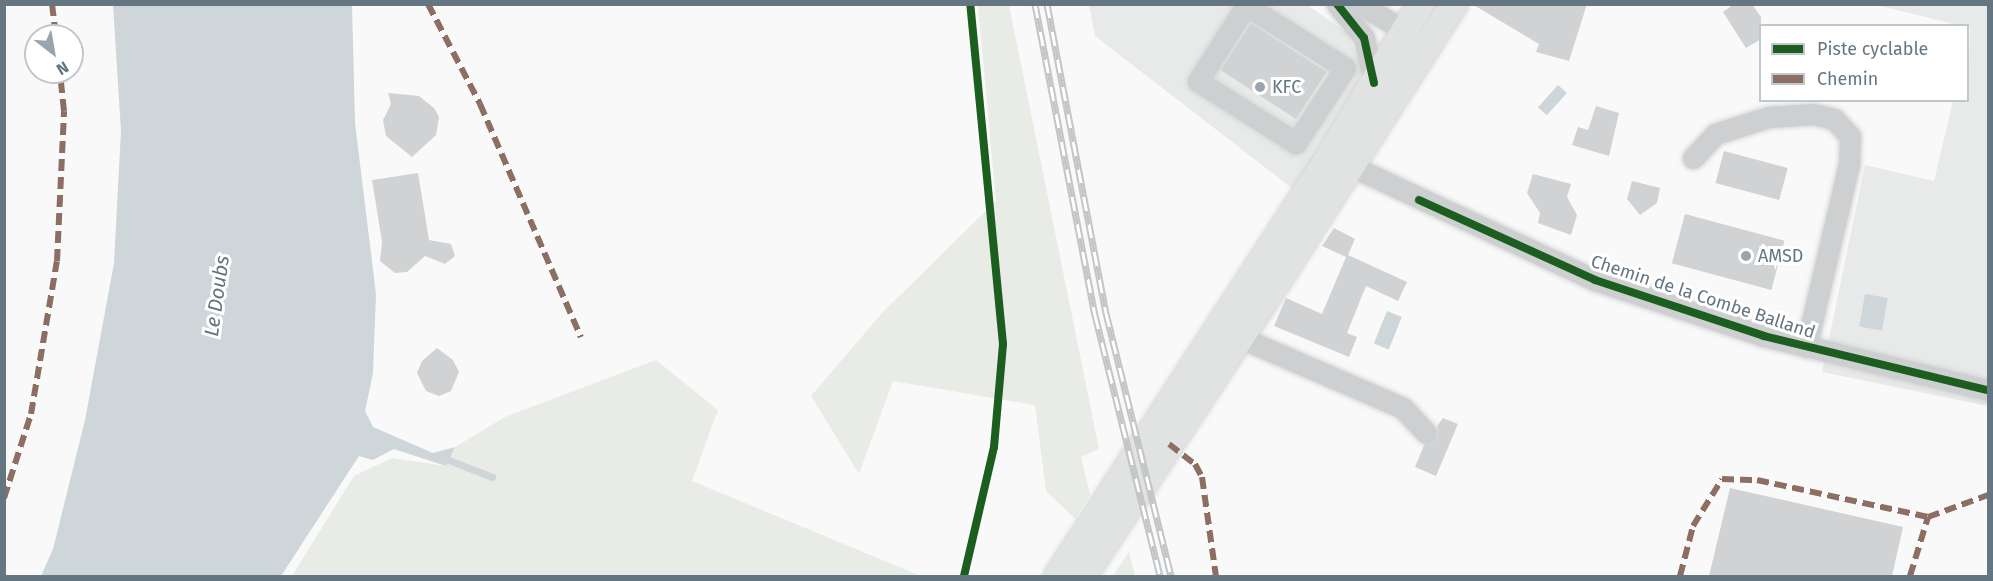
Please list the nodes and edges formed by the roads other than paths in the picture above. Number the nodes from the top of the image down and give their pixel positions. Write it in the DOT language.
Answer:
graph roads {
  1 [pos="1337,4"];
  2 [pos="1360,4"];
  3 [pos="1453,4"];
  4 [pos="1247,5"];
  5 [pos="1411,13"];
  6 [pos="1433,33"];
  7 [pos="1374,83"];
  8 [pos="1693,158"];
  9 [pos="1349,165"];
  10 [pos="1239,337"];
  11 [pos="1806,347"];
  12 [pos="1989,390"];
  13 [pos="1426,433"];
  14 [pos="1057,576"];
  15 [pos="1082,576"];
  1 -- 7 [label="street"];
  2 -- 5 [label="street"];
  3 -- 6 [label="main road"];
  4 -- 4 [label="street"];
  5 -- 6 [label="street"];
  5 -- 7 [label="main road"];
  6 -- 9 [label="main road"];
  7 -- 14 [label="main road"];
  8 -- 11 [label="street"];
  9 -- 10 [label="main road"];
  9 -- 11 [label="street, Chemin de la Combe Balland"];
  10 -- 13 [label="street"];
  10 -- 15 [label="main road"];
  11 -- 12 [label="street, Chemin de la Combe Balland"];
}
